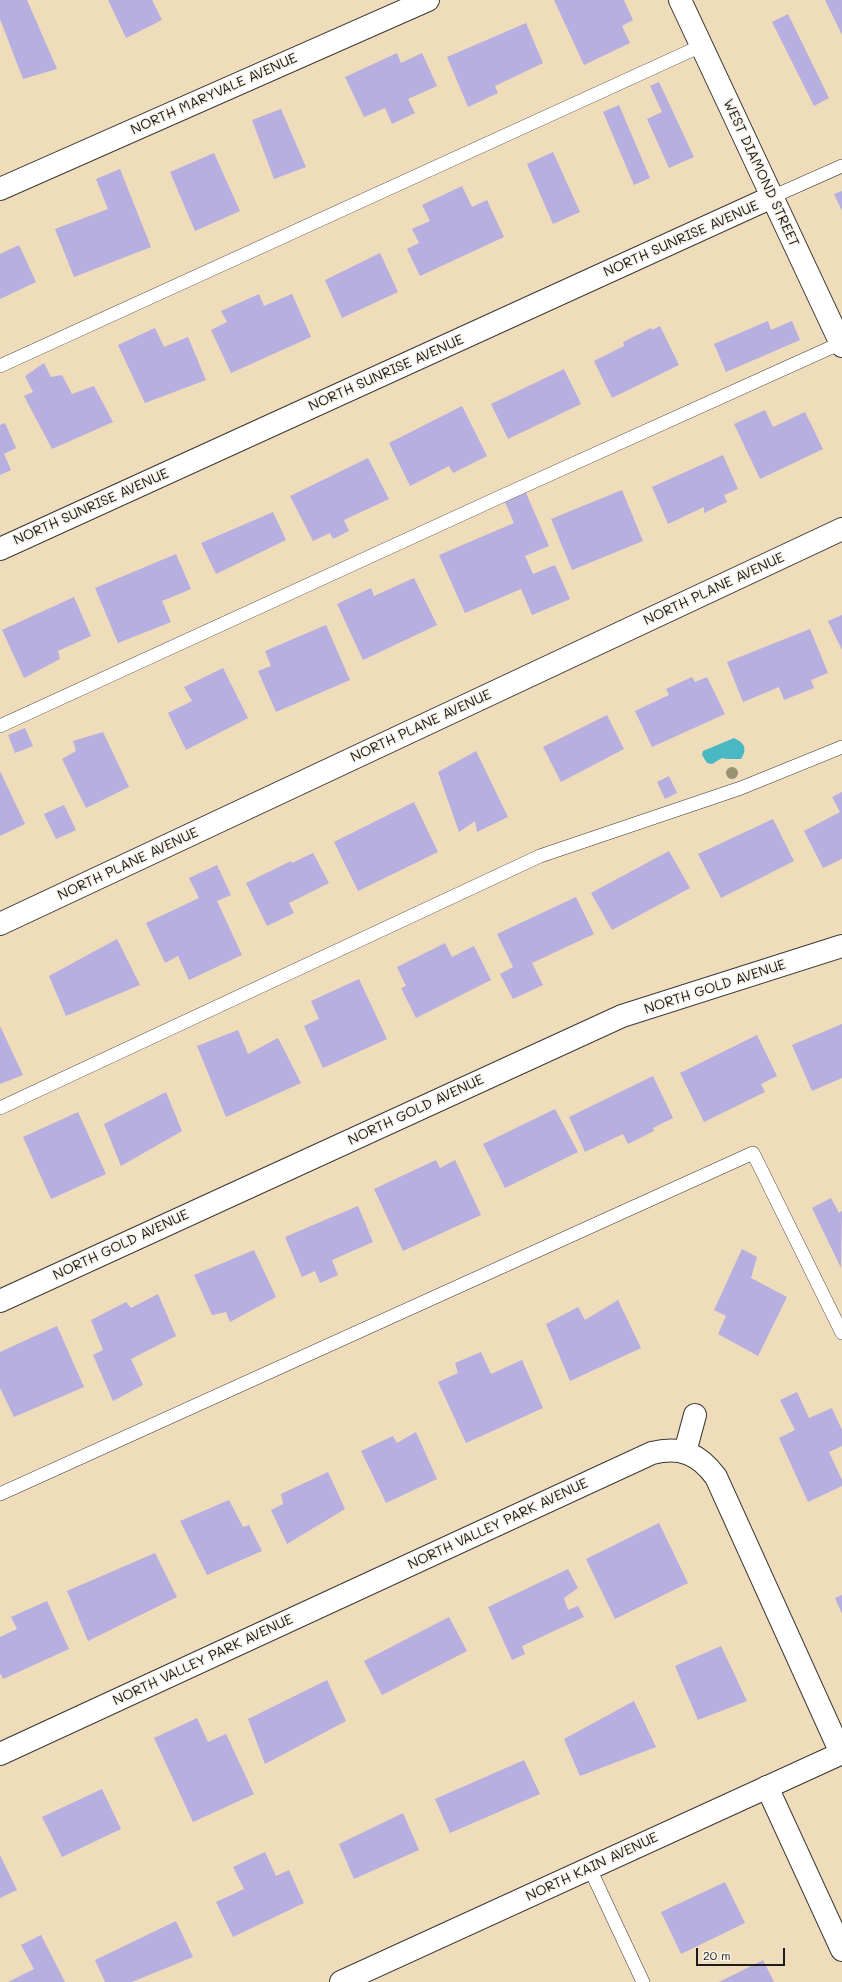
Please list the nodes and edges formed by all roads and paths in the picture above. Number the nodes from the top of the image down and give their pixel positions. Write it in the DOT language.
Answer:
graph roads {
  1 [pos="428,0"];
  2 [pos="680,0"];
  3 [pos="701,46"];
  4 [pos="842,166"];
  5 [pos="0,189"];
  6 [pos="772,198"];
  7 [pos="841,345"];
  8 [pos="0,366"];
  9 [pos="842,529"];
  10 [pos="0,549"];
  11 [pos="0,726"];
  12 [pos="842,747"];
  13 [pos="0,924"];
  14 [pos="842,946"];
  15 [pos="0,1108"];
  16 [pos="0,1301"];
  17 [pos="842,1333"];
  18 [pos="696,1415"];
  19 [pos="685,1452"];
  20 [pos="0,1494"];
  21 [pos="841,1753"];
  22 [pos="0,1754"];
  23 [pos="767,1787"];
  24 [pos="590,1868"];
  25 [pos="842,1950"];
  26 [pos="341,1982"];
  27 [pos="643,1982"];
  1 -- 5 [label="street, NORTH MARYVALE AVENUE"];
  2 -- 3 [label="street, WEST DIAMOND STREET"];
  3 -- 6 [label="street, WEST DIAMOND STREET"];
  3 -- 8 [label="lane"];
  4 -- 6 [label="lane"];
  6 -- 7 [label="street, WEST DIAMOND STREET"];
  6 -- 10 [label="street, NORTH SUNRISE AVENUE"];
  7 -- 11 [label="lane"];
  9 -- 13 [label="street, NORTH PLANE AVENUE"];
  12 -- 15 [label="lane"];
  14 -- 16 [label="street, NORTH GOLD AVENUE"];
  17 -- 20 [label="lane"];
  18 -- 19 [label="street"];
  19 -- 21 [label="street, NORTH VALLEY PARK AVENUE"];
  19 -- 22 [label="street, NORTH VALLEY PARK AVENUE"];
  21 -- 23 [label="street, NORTH KAIN AVENUE"];
  23 -- 24 [label="street, NORTH KAIN AVENUE"];
  23 -- 25 [label="street"];
  24 -- 26 [label="street, NORTH KAIN AVENUE"];
  24 -- 27 [label="lane"];
}
